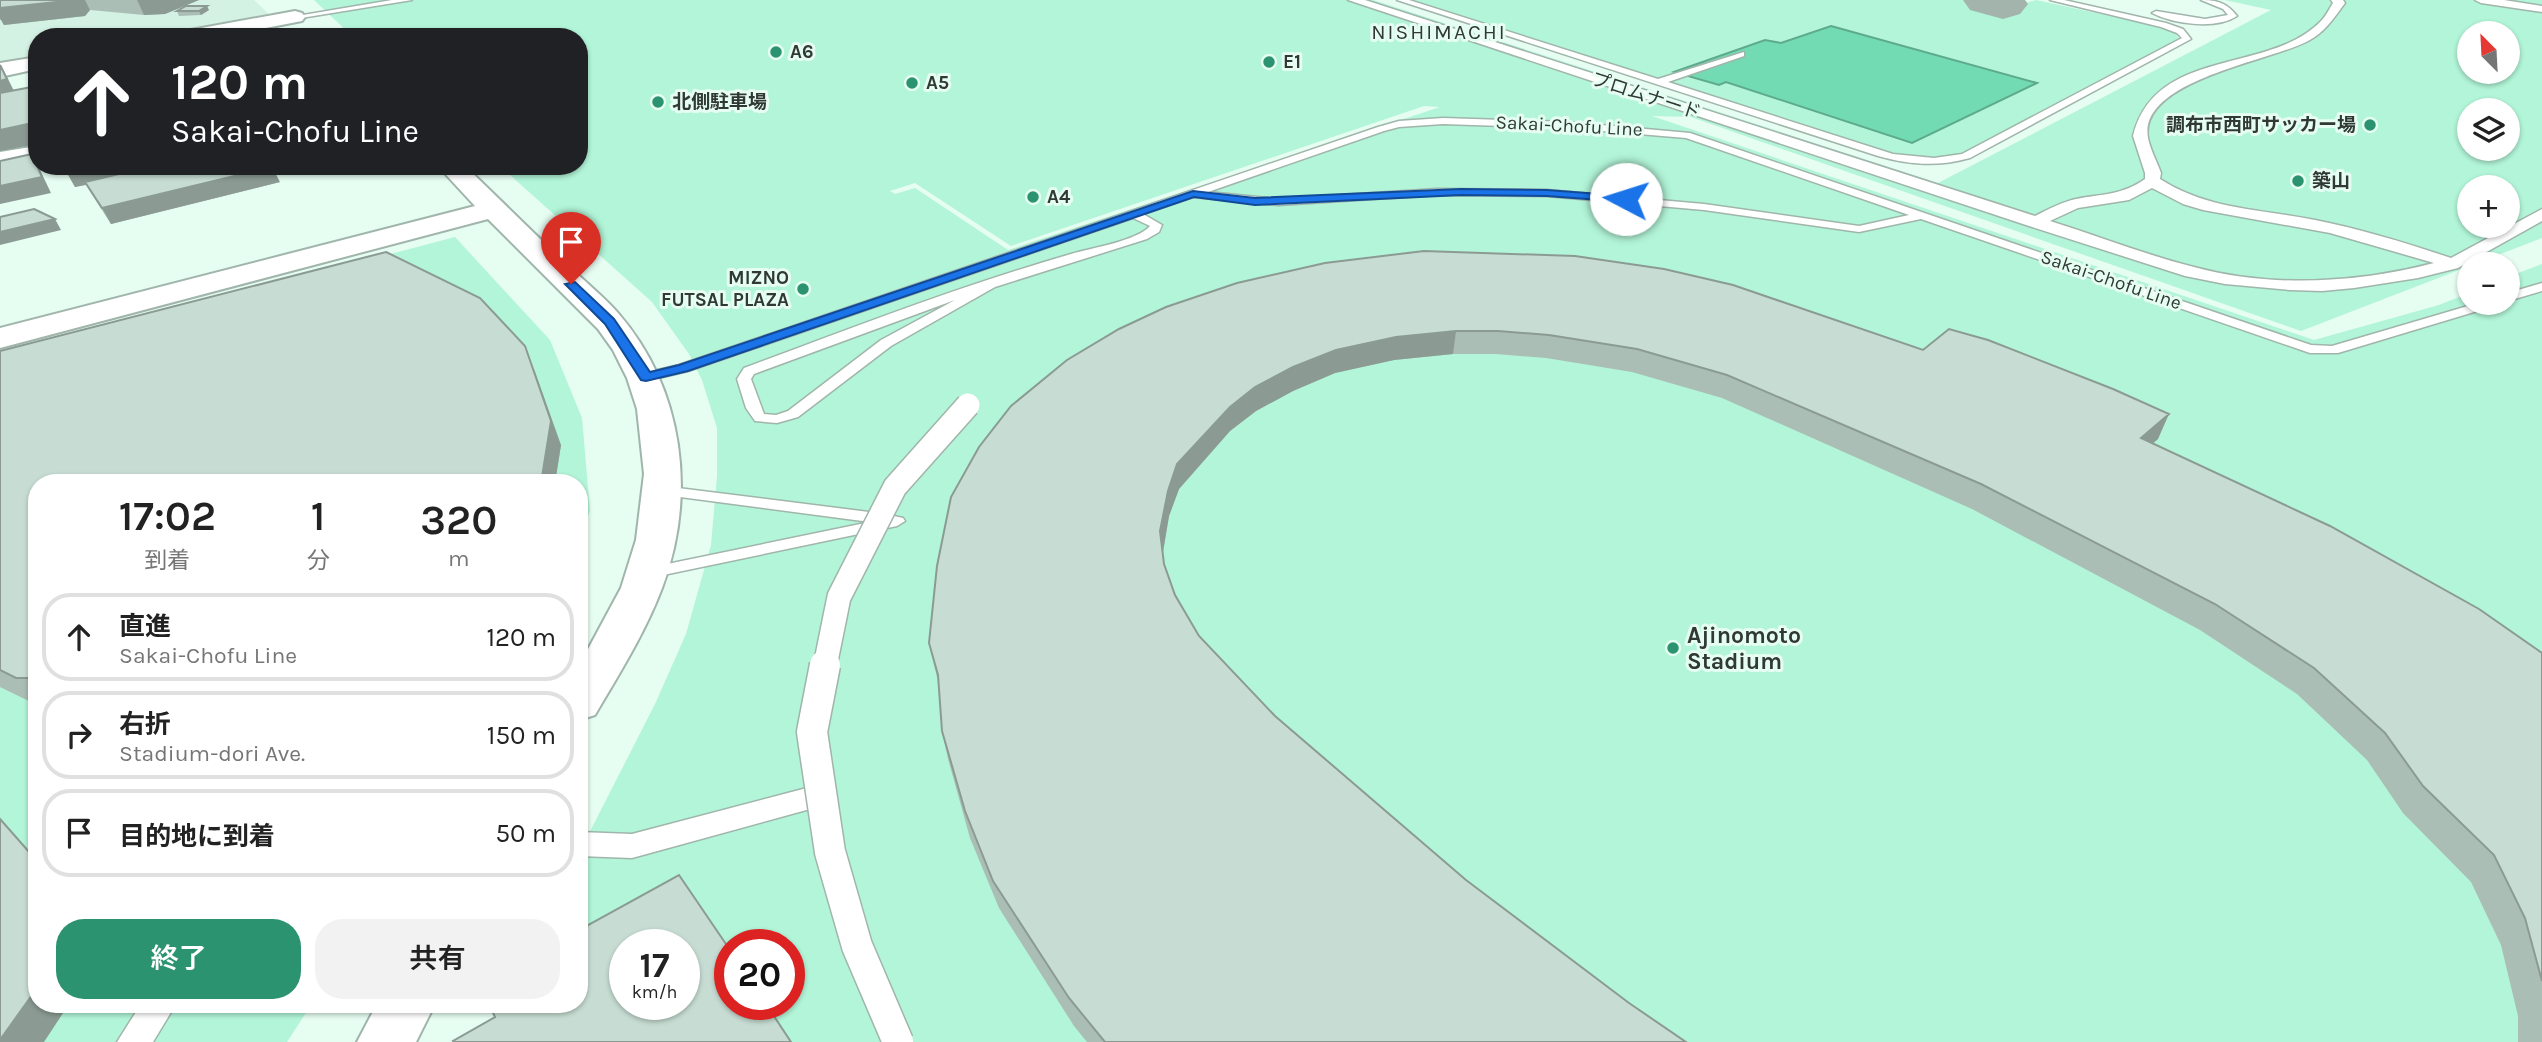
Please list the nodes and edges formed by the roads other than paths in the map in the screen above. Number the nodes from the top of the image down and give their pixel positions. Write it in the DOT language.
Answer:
graph roads {
  1 [pos="278,0"];
  2 [pos="408,0"];
  3 [pos="1354,0"];
  4 [pos="1401,0"];
  5 [pos="2099,0"];
  6 [pos="2205,0"];
  7 [pos="2354,0"];
  8 [pos="2481,0"];
  9 [pos="2061,1"];
  10 [pos="2338,1"];
  11 [pos="2542,9"];
  12 [pos="295,17"];
  13 [pos="234,28"];
  14 [pos="307,28"];
  15 [pos="1741,54"];
  16 [pos="28,65"];
  17 [pos="0,70"];
  18 [pos="1657,83"];
  19 [pos="28,155"];
  20 [pos="0,160"];
  21 [pos="459,175"];
  22 [pos="2152,181"];
  23 [pos="1193,194"];
  24 [pos="2117,200"];
  25 [pos="2207,208"];
  26 [pos="494,209"];
  27 [pos="1134,214"];
  28 [pos="2542,214"];
  29 [pos="1923,216"];
  30 [pos="2035,223"];
  31 [pos="2452,264"];
  32 [pos="989,286"];
  33 [pos="2542,287"];
  34 [pos="2520,293"];
  35 [pos="2457,313"];
  36 [pos="0,338"];
  37 [pos="646,377"];
  38 [pos="968,405"];
  39 [pos="662,491"];
  40 [pos="647,574"];
  41 [pos="588,689"];
  42 [pos="822,795"];
  43 [pos="588,844"];
  44 [pos="154,1013"];
  45 [pos="402,1013"];
  46 [pos="134,1042"];
  47 [pos="386,1042"];
  48 [pos="898,1042"];
  1 -- 12 [label="street"];
  2 -- 12 [label="lane"];
  3 -- 30 [label="street, プロムナード"];
  4 -- 18 [label="lane"];
  5 -- 6 [label="lane"];
  7 -- 10 [label="street"];
  8 -- 11 [label="street"];
  9 -- 18 [label="lane"];
  10 -- 22 [label="street"];
  12 -- 13 [label="street"];
  12 -- 14 [label="street"];
  15 -- 18 [label="lane"];
  16 -- 17 [label="street"];
  19 -- 20 [label="street"];
  21 -- 26 [label="street"];
  22 -- 24 [label="street"];
  22 -- 25 [label="street"];
  23 -- 27 [label="lane, Sakai-Chofu Line"];
  23 -- 29 [label="lane"];
  23 -- 29 [label="lane, Sakai-Chofu Line"];
  24 -- 25 [label="street"];
  24 -- 30 [label="street"];
  25 -- 31 [label="street"];
  26 -- 36 [label="street"];
  26 -- 37 [label="street"];
  27 -- 32 [label="lane"];
  27 -- 37 [label="lane, Sakai-Chofu Line"];
  28 -- 31 [label="street, プロムナード"];
  29 -- 35 [label="lane, Sakai-Chofu Line"];
  30 -- 31 [label="street, プロムナード"];
  32 -- 32 [label="lane"];
  33 -- 34 [label="lane"];
  37 -- 39 [label="street"];
  38 -- 42 [label="street, bridge"];
  39 -- 40 [label="street"];
  39 -- 40 [label="lane"];
  40 -- 41 [label="street"];
  42 -- 43 [label="street"];
  42 -- 48 [label="street, bridge"];
  44 -- 46 [label="street"];
  45 -- 47 [label="street"];
}
